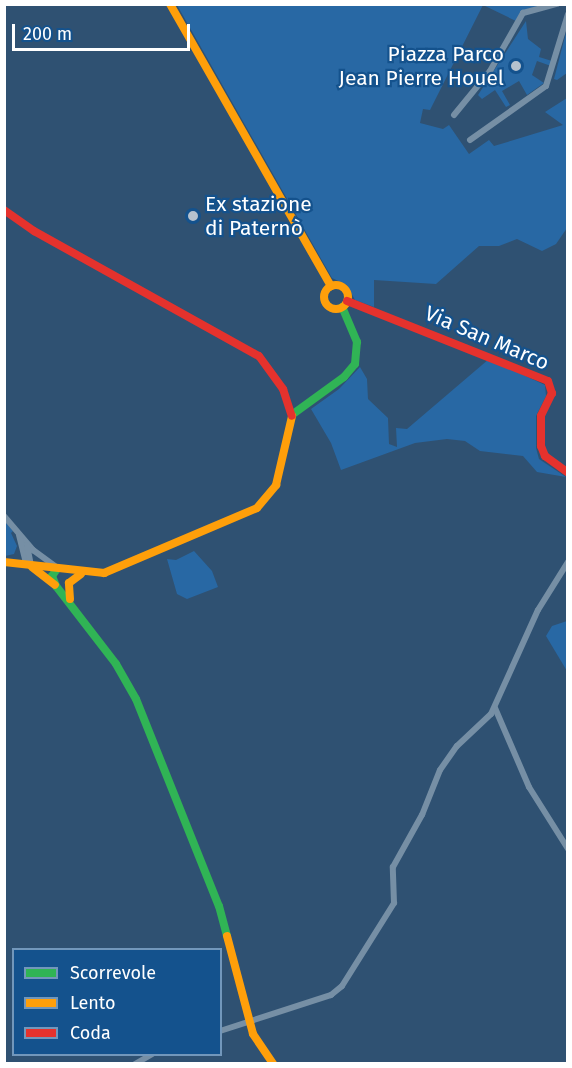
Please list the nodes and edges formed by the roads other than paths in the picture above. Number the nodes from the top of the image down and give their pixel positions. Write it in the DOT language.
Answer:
graph roads {
  1 [pos="170,4"];
  2 [pos="557,4"];
  3 [pos="567,14"];
  4 [pos="454,115"];
  5 [pos="470,140"];
  6 [pos="4,210"];
  7 [pos="331,286"];
  8 [pos="344,304"];
  9 [pos="293,414"];
  10 [pos="567,473"];
  11 [pos="4,516"];
  12 [pos="17,529"];
  13 [pos="26,542"];
  14 [pos="20,547"];
  15 [pos="6,562"];
  16 [pos="567,562"];
  17 [pos="29,564"];
  18 [pos="58,570"];
  19 [pos="78,573"];
  20 [pos="56,586"];
  21 [pos="67,591"];
  22 [pos="70,602"];
  23 [pos="495,708"];
  24 [pos="567,849"];
  25 [pos="249,1021"];
  26 [pos="222,1030"];
  27 [pos="149,1056"];
  28 [pos="135,1064"];
  29 [pos="273,1064"];
  1 -- 7 [label="street"];
  2 -- 4 [label="street"];
  3 -- 5 [label="street"];
  6 -- 9 [label="street"];
  7 -- 8 [label="street"];
  7 -- 8 [label="street"];
  8 -- 9 [label="street"];
  8 -- 10 [label="street, Via San Marco"];
  9 -- 19 [label="street"];
  11 -- 12 [label="street"];
  12 -- 13 [label="street"];
  12 -- 14 [label="street"];
  13 -- 17 [label="street"];
  13 -- 19 [label="street"];
  14 -- 15 [label="street"];
  14 -- 17 [label="street"];
  15 -- 17 [label="street"];
  16 -- 23 [label="street"];
  17 -- 18 [label="street"];
  17 -- 20 [label="street"];
  18 -- 19 [label="street"];
  18 -- 20 [label="street"];
  18 -- 21 [label="street"];
  19 -- 21 [label="street"];
  20 -- 22 [label="street"];
  21 -- 22 [label="street"];
  22 -- 25 [label="street"];
  23 -- 24 [label="street"];
  23 -- 25 [label="street"];
  25 -- 26 [label="street"];
  25 -- 29 [label="street"];
  27 -- 28 [label="street"];
}
